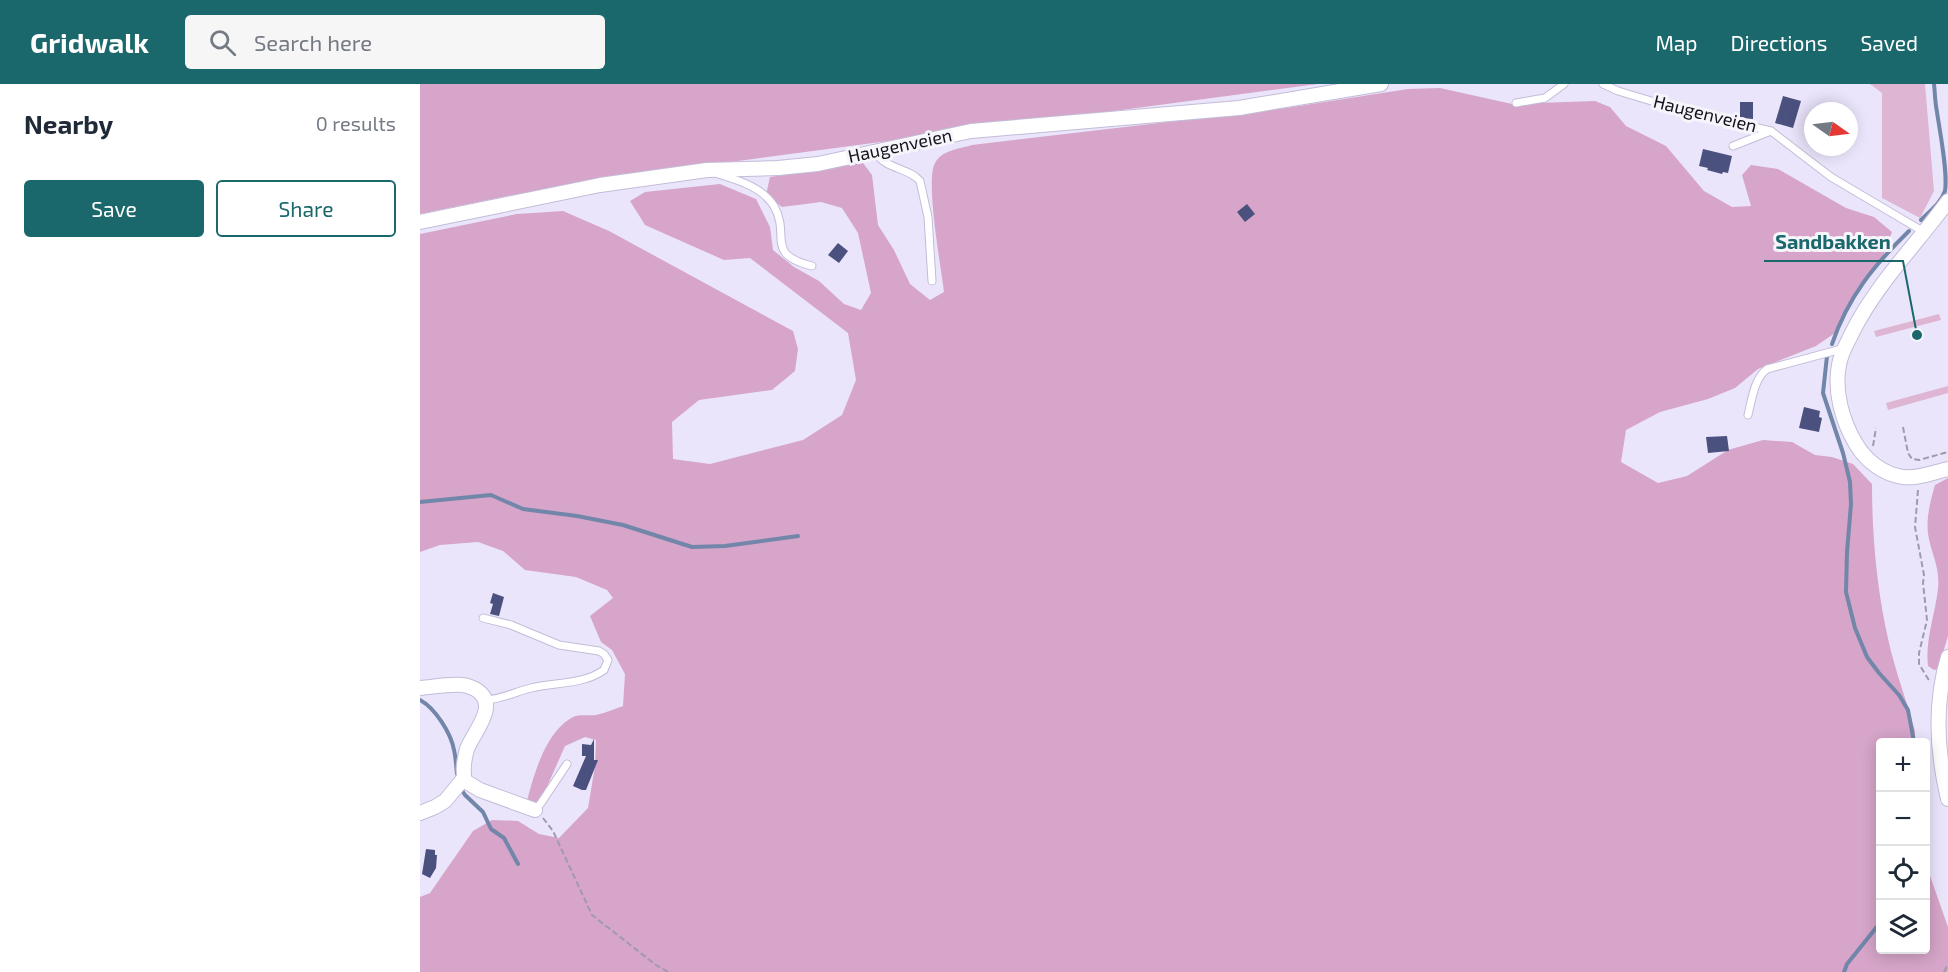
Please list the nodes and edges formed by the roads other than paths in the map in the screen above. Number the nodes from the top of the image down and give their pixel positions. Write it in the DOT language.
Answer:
graph roads {
  1 [pos="1382,84"];
  2 [pos="1564,84"];
  3 [pos="1603,84"];
  4 [pos="1516,103"];
  5 [pos="1771,131"];
  6 [pos="1733,146"];
  7 [pos="875,152"];
  8 [pos="707,170"];
  9 [pos="1948,201"];
  10 [pos="420,222"];
  11 [pos="1924,232"];
  12 [pos="812,266"];
  13 [pos="932,281"];
  14 [pos="1845,348"];
  15 [pos="1748,415"];
  16 [pos="1948,469"];
  17 [pos="483,618"];
  18 [pos="1948,657"];
  19 [pos="420,688"];
  20 [pos="486,700"];
  21 [pos="567,764"];
  22 [pos="464,778"];
  23 [pos="1948,799"];
  24 [pos="535,810"];
  25 [pos="420,813"];
  1 -- 7 [label="street, Haugenveien"];
  2 -- 4 [label="lane"];
  3 -- 5 [label="lane, Haugenveien"];
  5 -- 6 [label="lane"];
  5 -- 11 [label="lane, Haugenveien"];
  7 -- 8 [label="street, Haugenveien"];
  7 -- 13 [label="lane"];
  8 -- 10 [label="street, Haugenveien"];
  8 -- 12 [label="lane"];
  9 -- 11 [label="street"];
  11 -- 14 [label="street"];
  14 -- 15 [label="lane"];
  14 -- 16 [label="street"];
  17 -- 20 [label="lane"];
  18 -- 23 [label="street"];
  19 -- 20 [label="street"];
  20 -- 22 [label="street"];
  21 -- 24 [label="lane"];
  22 -- 24 [label="street"];
  22 -- 25 [label="street"];
}
